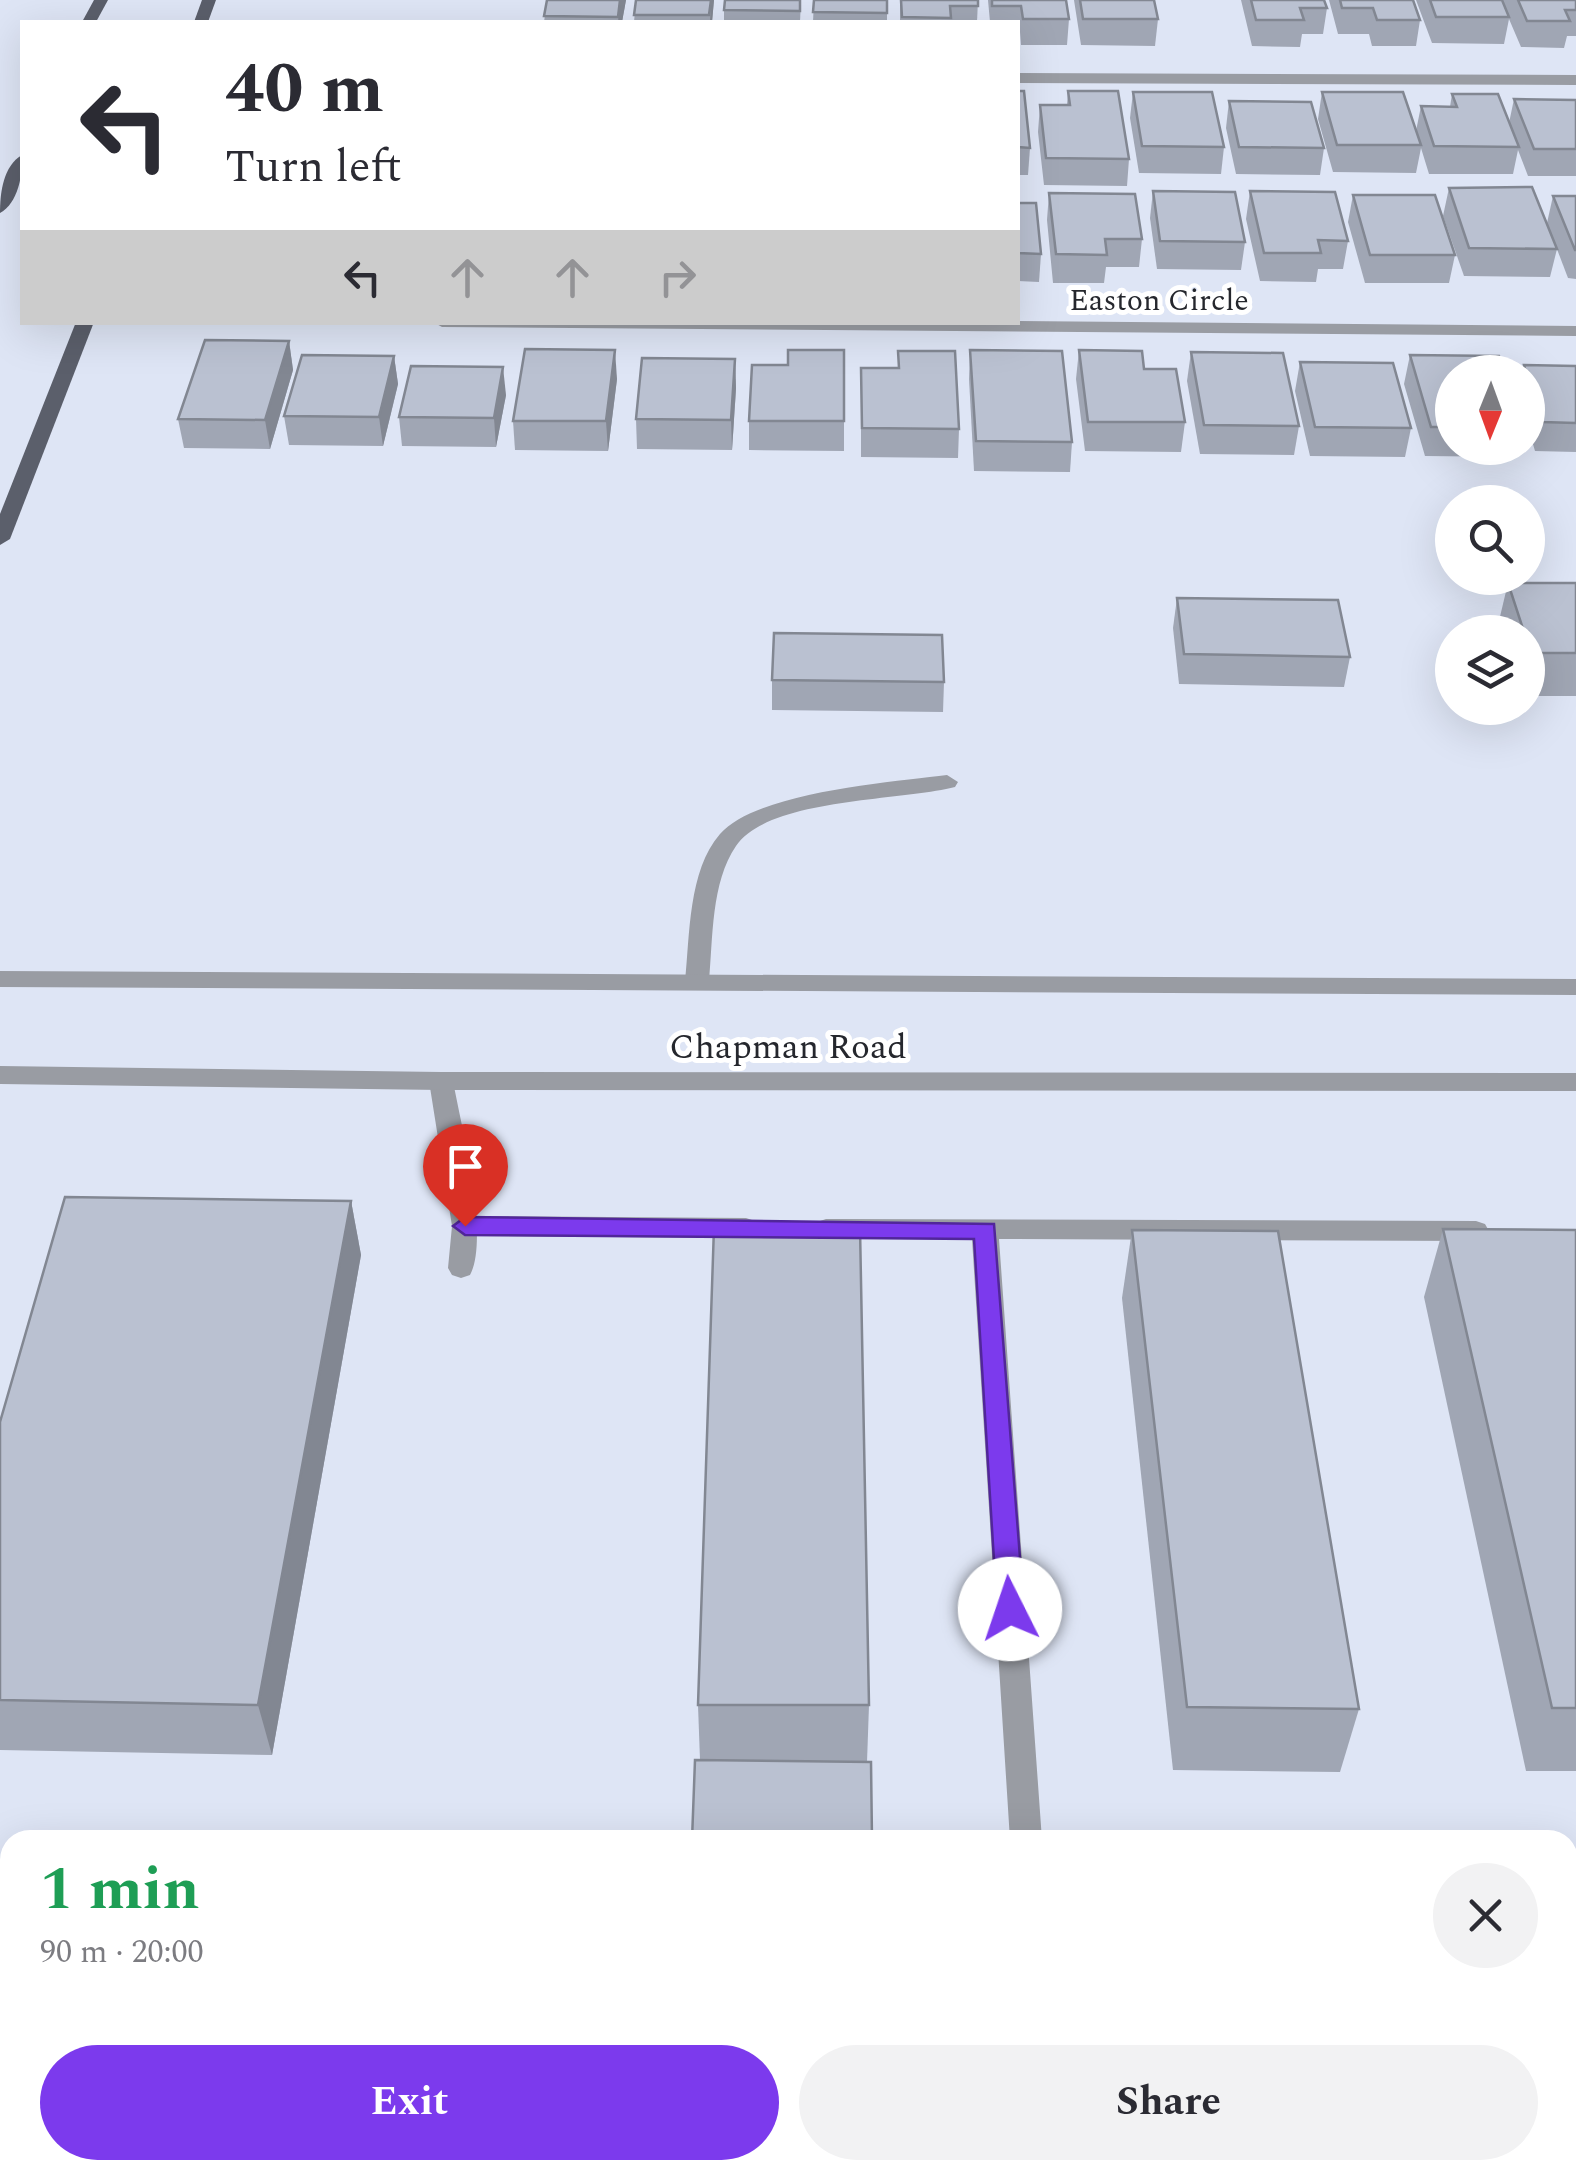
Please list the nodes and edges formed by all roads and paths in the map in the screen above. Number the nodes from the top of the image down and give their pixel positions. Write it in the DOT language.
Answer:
graph roads {
  1 [pos="1020,78"];
  2 [pos="1576,80"];
  3 [pos="20,164"];
  4 [pos="0,208"];
  5 [pos="84,325"];
  6 [pos="726,325"];
  7 [pos="1576,331"];
  8 [pos="0,539"];
  9 [pos="947,782"];
  10 [pos="0,979"];
  11 [pos="698,981"];
  12 [pos="1576,987"];
  13 [pos="0,1075"];
  14 [pos="442,1081"];
  15 [pos="1576,1082"];
  16 [pos="465,1226"];
  17 [pos="985,1230"];
  18 [pos="1497,1230"];
  19 [pos="461,1268"];
  20 [pos="1025,1830"];
  1 -- 2 [label="street"];
  3 -- 4 [label="main road"];
  5 -- 8 [label="main road"];
  6 -- 7 [label="street, Easton Circle"];
  9 -- 11 [label="street"];
  10 -- 11 [label="street, Chapman Road"];
  11 -- 12 [label="street, Chapman Road"];
  13 -- 14 [label="street, Chapman Road"];
  14 -- 15 [label="street, Chapman Road"];
  14 -- 16 [label="street"];
  16 -- 17 [label="street"];
  16 -- 19 [label="street"];
  17 -- 18 [label="street"];
  17 -- 20 [label="street"];
}
